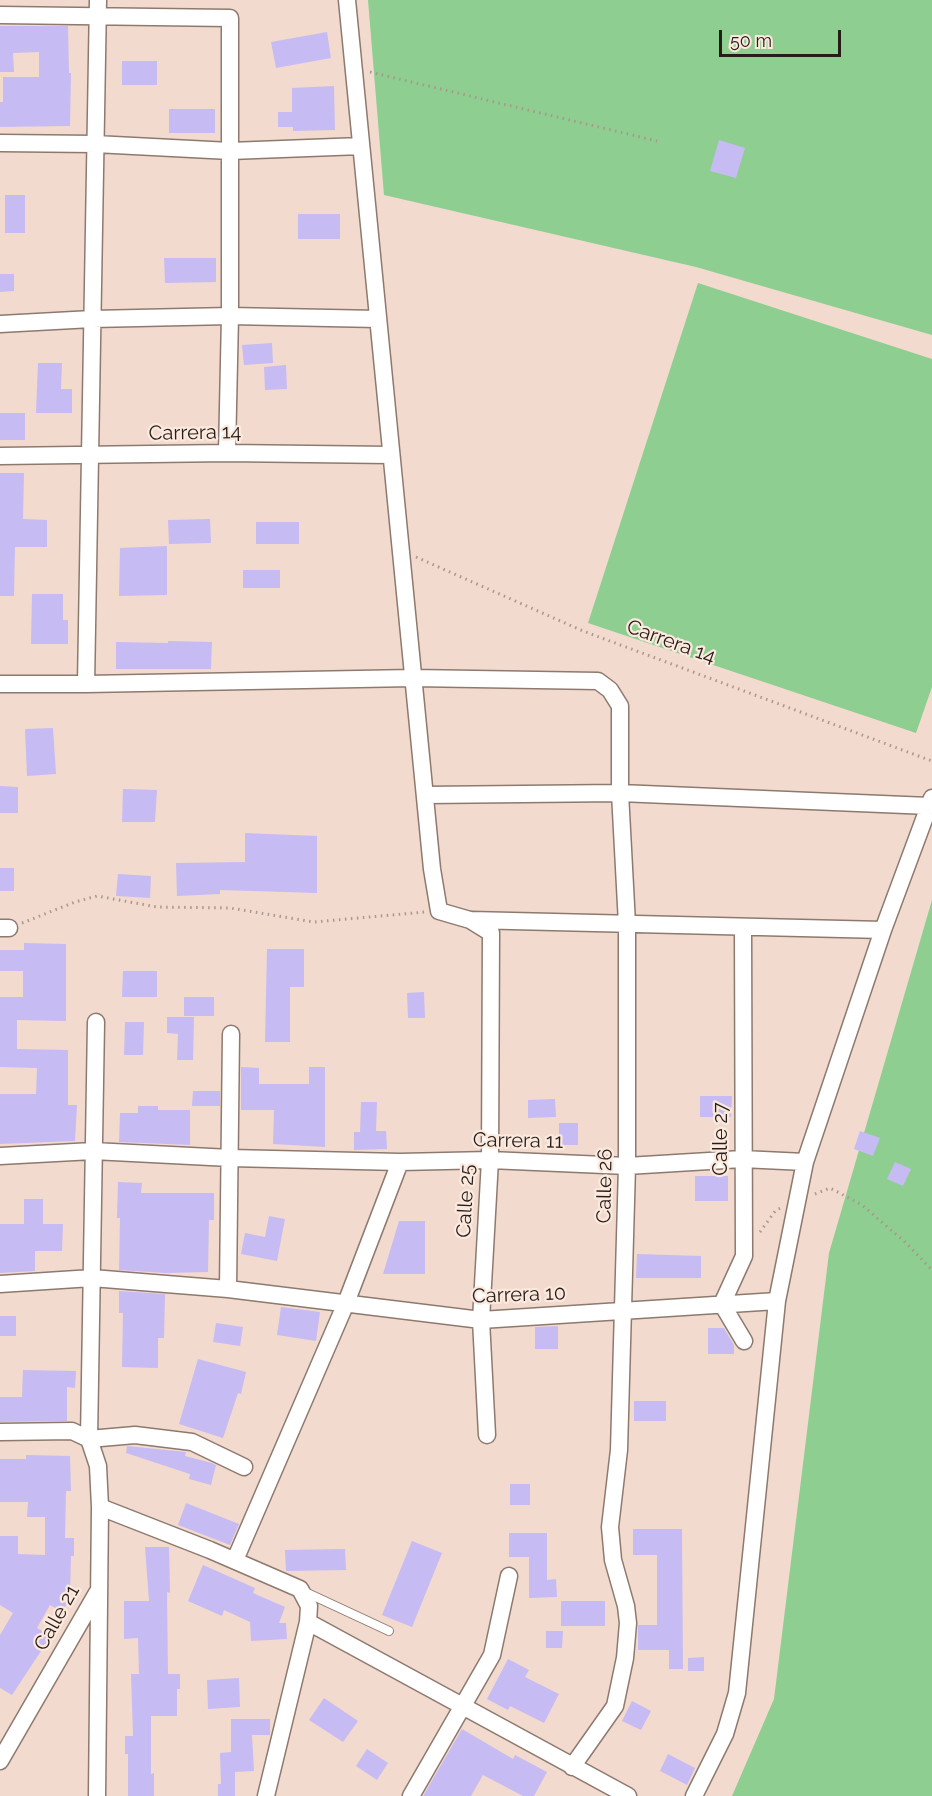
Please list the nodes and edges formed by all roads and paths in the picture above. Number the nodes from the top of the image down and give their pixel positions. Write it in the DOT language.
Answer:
graph roads {
  1 [pos="347,0"];
  2 [pos="98,7"];
  3 [pos="0,15"];
  4 [pos="353,68"];
  5 [pos="657,141"];
  6 [pos="0,143"];
  7 [pos="95,144"];
  8 [pos="361,146"];
  9 [pos="230,151"];
  10 [pos="230,316"];
  11 [pos="92,319"];
  12 [pos="378,319"];
  13 [pos="0,324"];
  14 [pos="227,453"];
  15 [pos="391,455"];
  16 [pos="0,456"];
  17 [pos="90,456"];
  18 [pos="401,550"];
  19 [pos="413,678"];
  20 [pos="0,684"];
  21 [pos="86,684"];
  22 [pos="932,761"];
  23 [pos="620,793"];
  24 [pos="425,795"];
  25 [pos="931,802"];
  26 [pos="439,911"];
  27 [pos="470,920"];
  28 [pos="627,924"];
  29 [pos="742,927"];
  30 [pos="5,928"];
  31 [pos="883,930"];
  32 [pos="96,1022"];
  33 [pos="231,1034"];
  34 [pos="93,1150"];
  35 [pos="0,1156"];
  36 [pos="230,1158"];
  37 [pos="742,1159"];
  38 [pos="490,1160"];
  39 [pos="400,1162"];
  40 [pos="804,1162"];
  41 [pos="627,1166"];
  42 [pos="797,1200"];
  43 [pos="759,1233"];
  44 [pos="932,1270"];
  45 [pos="92,1278"];
  46 [pos="0,1284"];
  47 [pos="228,1289"];
  48 [pos="777,1301"];
  49 [pos="346,1303"];
  50 [pos="722,1304"];
  51 [pos="622,1312"];
  52 [pos="481,1320"];
  53 [pos="744,1341"];
  54 [pos="0,1432"];
  55 [pos="488,1436"];
  56 [pos="89,1439"];
  57 [pos="244,1467"];
  58 [pos="100,1507"];
  59 [pos="235,1560"];
  60 [pos="509,1576"];
  61 [pos="300,1589"];
  62 [pos="98,1593"];
  63 [pos="308,1622"];
  64 [pos="389,1631"];
  65 [pos="464,1705"];
  66 [pos="7,1733"];
  67 [pos="0,1761"];
  68 [pos="572,1767"];
  69 [pos="97,1796"];
  70 [pos="266,1796"];
  71 [pos="411,1796"];
  72 [pos="628,1796"];
  73 [pos="694,1796"];
  1 -- 4 [label="street"];
  2 -- 3 [label="street"];
  2 -- 7 [label="street"];
  2 -- 9 [label="street"];
  4 -- 5 [label="path"];
  4 -- 8 [label="street"];
  6 -- 7 [label="street"];
  7 -- 9 [label="street"];
  7 -- 11 [label="street"];
  8 -- 9 [label="street"];
  8 -- 12 [label="street"];
  9 -- 10 [label="street"];
  10 -- 11 [label="street"];
  10 -- 12 [label="street"];
  10 -- 14 [label="street"];
  11 -- 13 [label="street"];
  11 -- 17 [label="street"];
  12 -- 15 [label="street"];
  14 -- 15 [label="street, Carrera 14"];
  14 -- 17 [label="street, Carrera 14"];
  15 -- 18 [label="street"];
  16 -- 17 [label="street, Carrera 14"];
  17 -- 21 [label="street"];
  18 -- 19 [label="street"];
  18 -- 22 [label="path, Carrera 14"];
  19 -- 21 [label="street, Calle 26"];
  19 -- 23 [label="street, Calle 26"];
  19 -- 24 [label="street"];
  20 -- 21 [label="street, Calle 26"];
  23 -- 24 [label="street"];
  23 -- 25 [label="street"];
  23 -- 28 [label="street, Calle 26"];
  24 -- 26 [label="street"];
  25 -- 31 [label="street"];
  26 -- 27 [label="street"];
  26 -- 30 [label="path"];
  27 -- 28 [label="street"];
  27 -- 38 [label="street, Calle 25"];
  28 -- 29 [label="street"];
  28 -- 41 [label="street, Calle 26"];
  29 -- 31 [label="street"];
  29 -- 37 [label="street, Calle 27"];
  31 -- 40 [label="street"];
  32 -- 34 [label="street, Calle 21"];
  33 -- 36 [label="street"];
  34 -- 35 [label="street, Carrera 11"];
  34 -- 36 [label="street, Carrera 11"];
  34 -- 45 [label="street, Calle 21"];
  36 -- 39 [label="street, Carrera 11"];
  36 -- 47 [label="street"];
  37 -- 40 [label="street, Carrera 11"];
  37 -- 41 [label="street, Carrera 11"];
  37 -- 50 [label="street, Calle 27"];
  38 -- 39 [label="street, Carrera 11"];
  38 -- 41 [label="street, Carrera 11"];
  38 -- 52 [label="street, Calle 25"];
  39 -- 49 [label="street"];
  40 -- 42 [label="street"];
  41 -- 51 [label="street, Calle 26"];
  42 -- 43 [label="path"];
  42 -- 44 [label="path"];
  42 -- 48 [label="street"];
  45 -- 46 [label="street, Carrera 10"];
  45 -- 47 [label="street, Carrera 10"];
  45 -- 56 [label="street, Calle 21"];
  47 -- 49 [label="street, Carrera 10"];
  48 -- 50 [label="street, Carrera 10"];
  48 -- 73 [label="street"];
  49 -- 52 [label="street, Carrera 10"];
  49 -- 59 [label="street"];
  50 -- 51 [label="street, Carrera 10"];
  50 -- 53 [label="street"];
  51 -- 52 [label="street, Carrera 10"];
  51 -- 68 [label="street, Calle 26"];
  52 -- 55 [label="street, Calle 25"];
  54 -- 56 [label="street"];
  56 -- 57 [label="street"];
  56 -- 58 [label="street, Calle 21"];
  58 -- 59 [label="street"];
  58 -- 62 [label="street, Calle 21"];
  59 -- 61 [label="street"];
  60 -- 65 [label="street"];
  61 -- 63 [label="street"];
  61 -- 64 [label="lane"];
  62 -- 66 [label="street, Calle 21"];
  62 -- 69 [label="street"];
  63 -- 65 [label="street"];
  63 -- 70 [label="street"];
  65 -- 68 [label="street"];
  65 -- 71 [label="street"];
  66 -- 67 [label="street, Calle 21"];
  68 -- 72 [label="street"];
}
